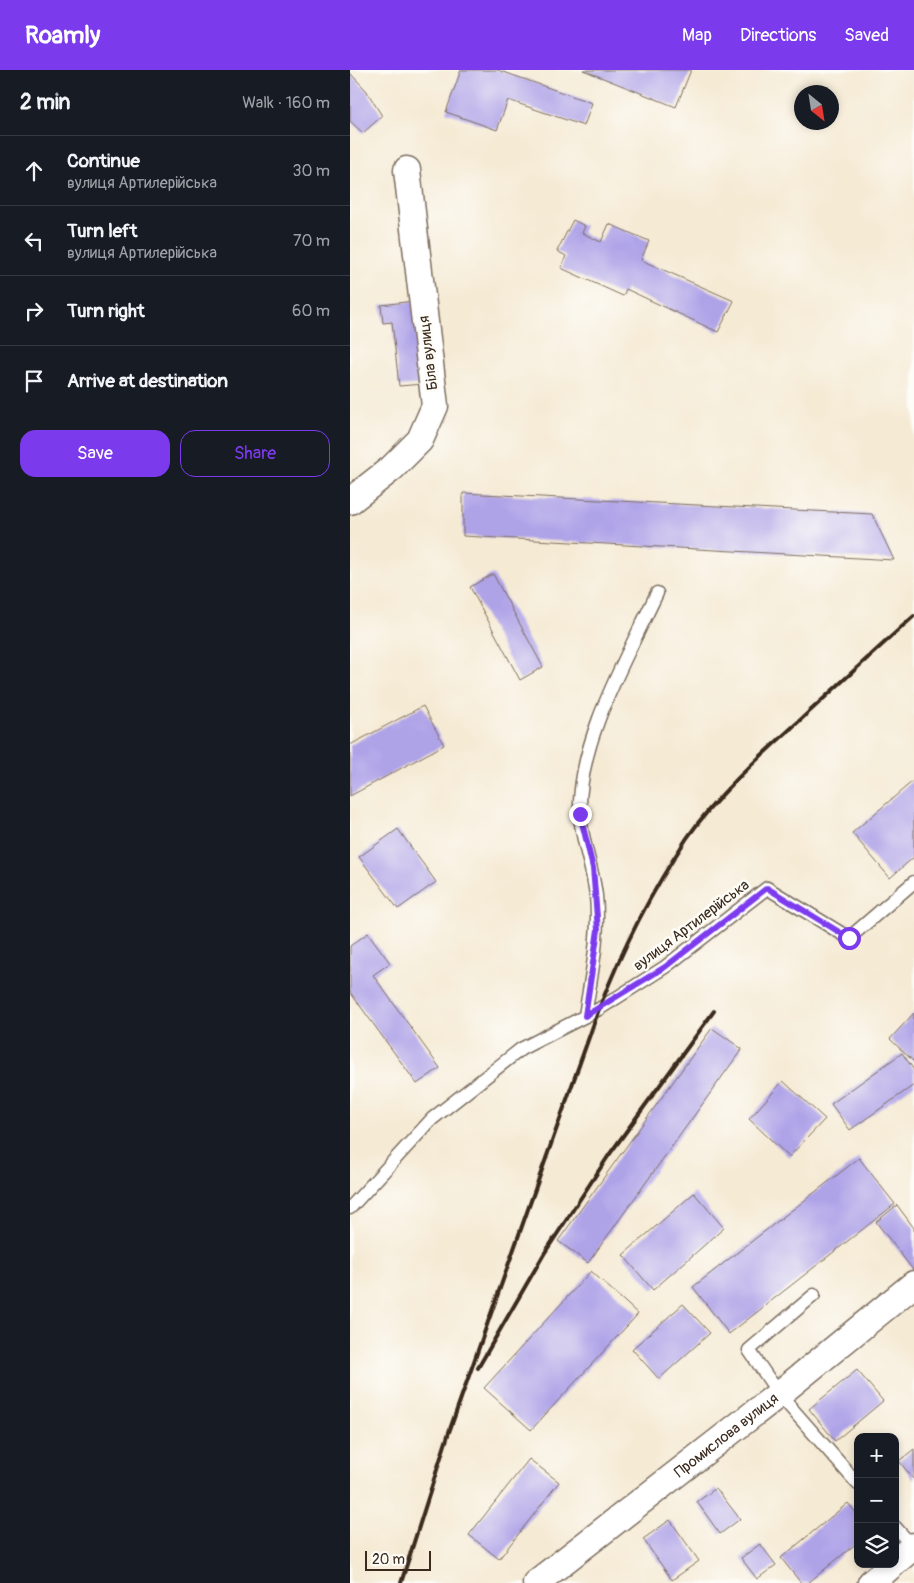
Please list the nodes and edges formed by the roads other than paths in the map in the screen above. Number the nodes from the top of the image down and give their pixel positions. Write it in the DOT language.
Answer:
graph roads {
  1 [pos="407,170"];
  2 [pos="350,501"];
  3 [pos="657,593"];
  4 [pos="914,882"];
  5 [pos="585,1016"];
  6 [pos="350,1208"];
  7 [pos="914,1284"];
  8 [pos="814,1295"];
  9 [pos="779,1394"];
  10 [pos="854,1479"];
  11 [pos="899,1539"];
  12 [pos="904,1555"];
  13 [pos="536,1583"];
  14 [pos="871,1583"];
  1 -- 2 [label="street, Біла вулиця"];
  3 -- 5 [label="lane"];
  4 -- 5 [label="lane, вулиця Артилерійська"];
  5 -- 6 [label="lane, вулиця Артилерійська"];
  7 -- 9 [label="street, Промислова вулиця"];
  8 -- 9 [label="lane"];
  9 -- 10 [label="lane"];
  9 -- 13 [label="street, Промислова вулиця"];
  11 -- 12 [label="lane"];
  12 -- 14 [label="street"];
}
